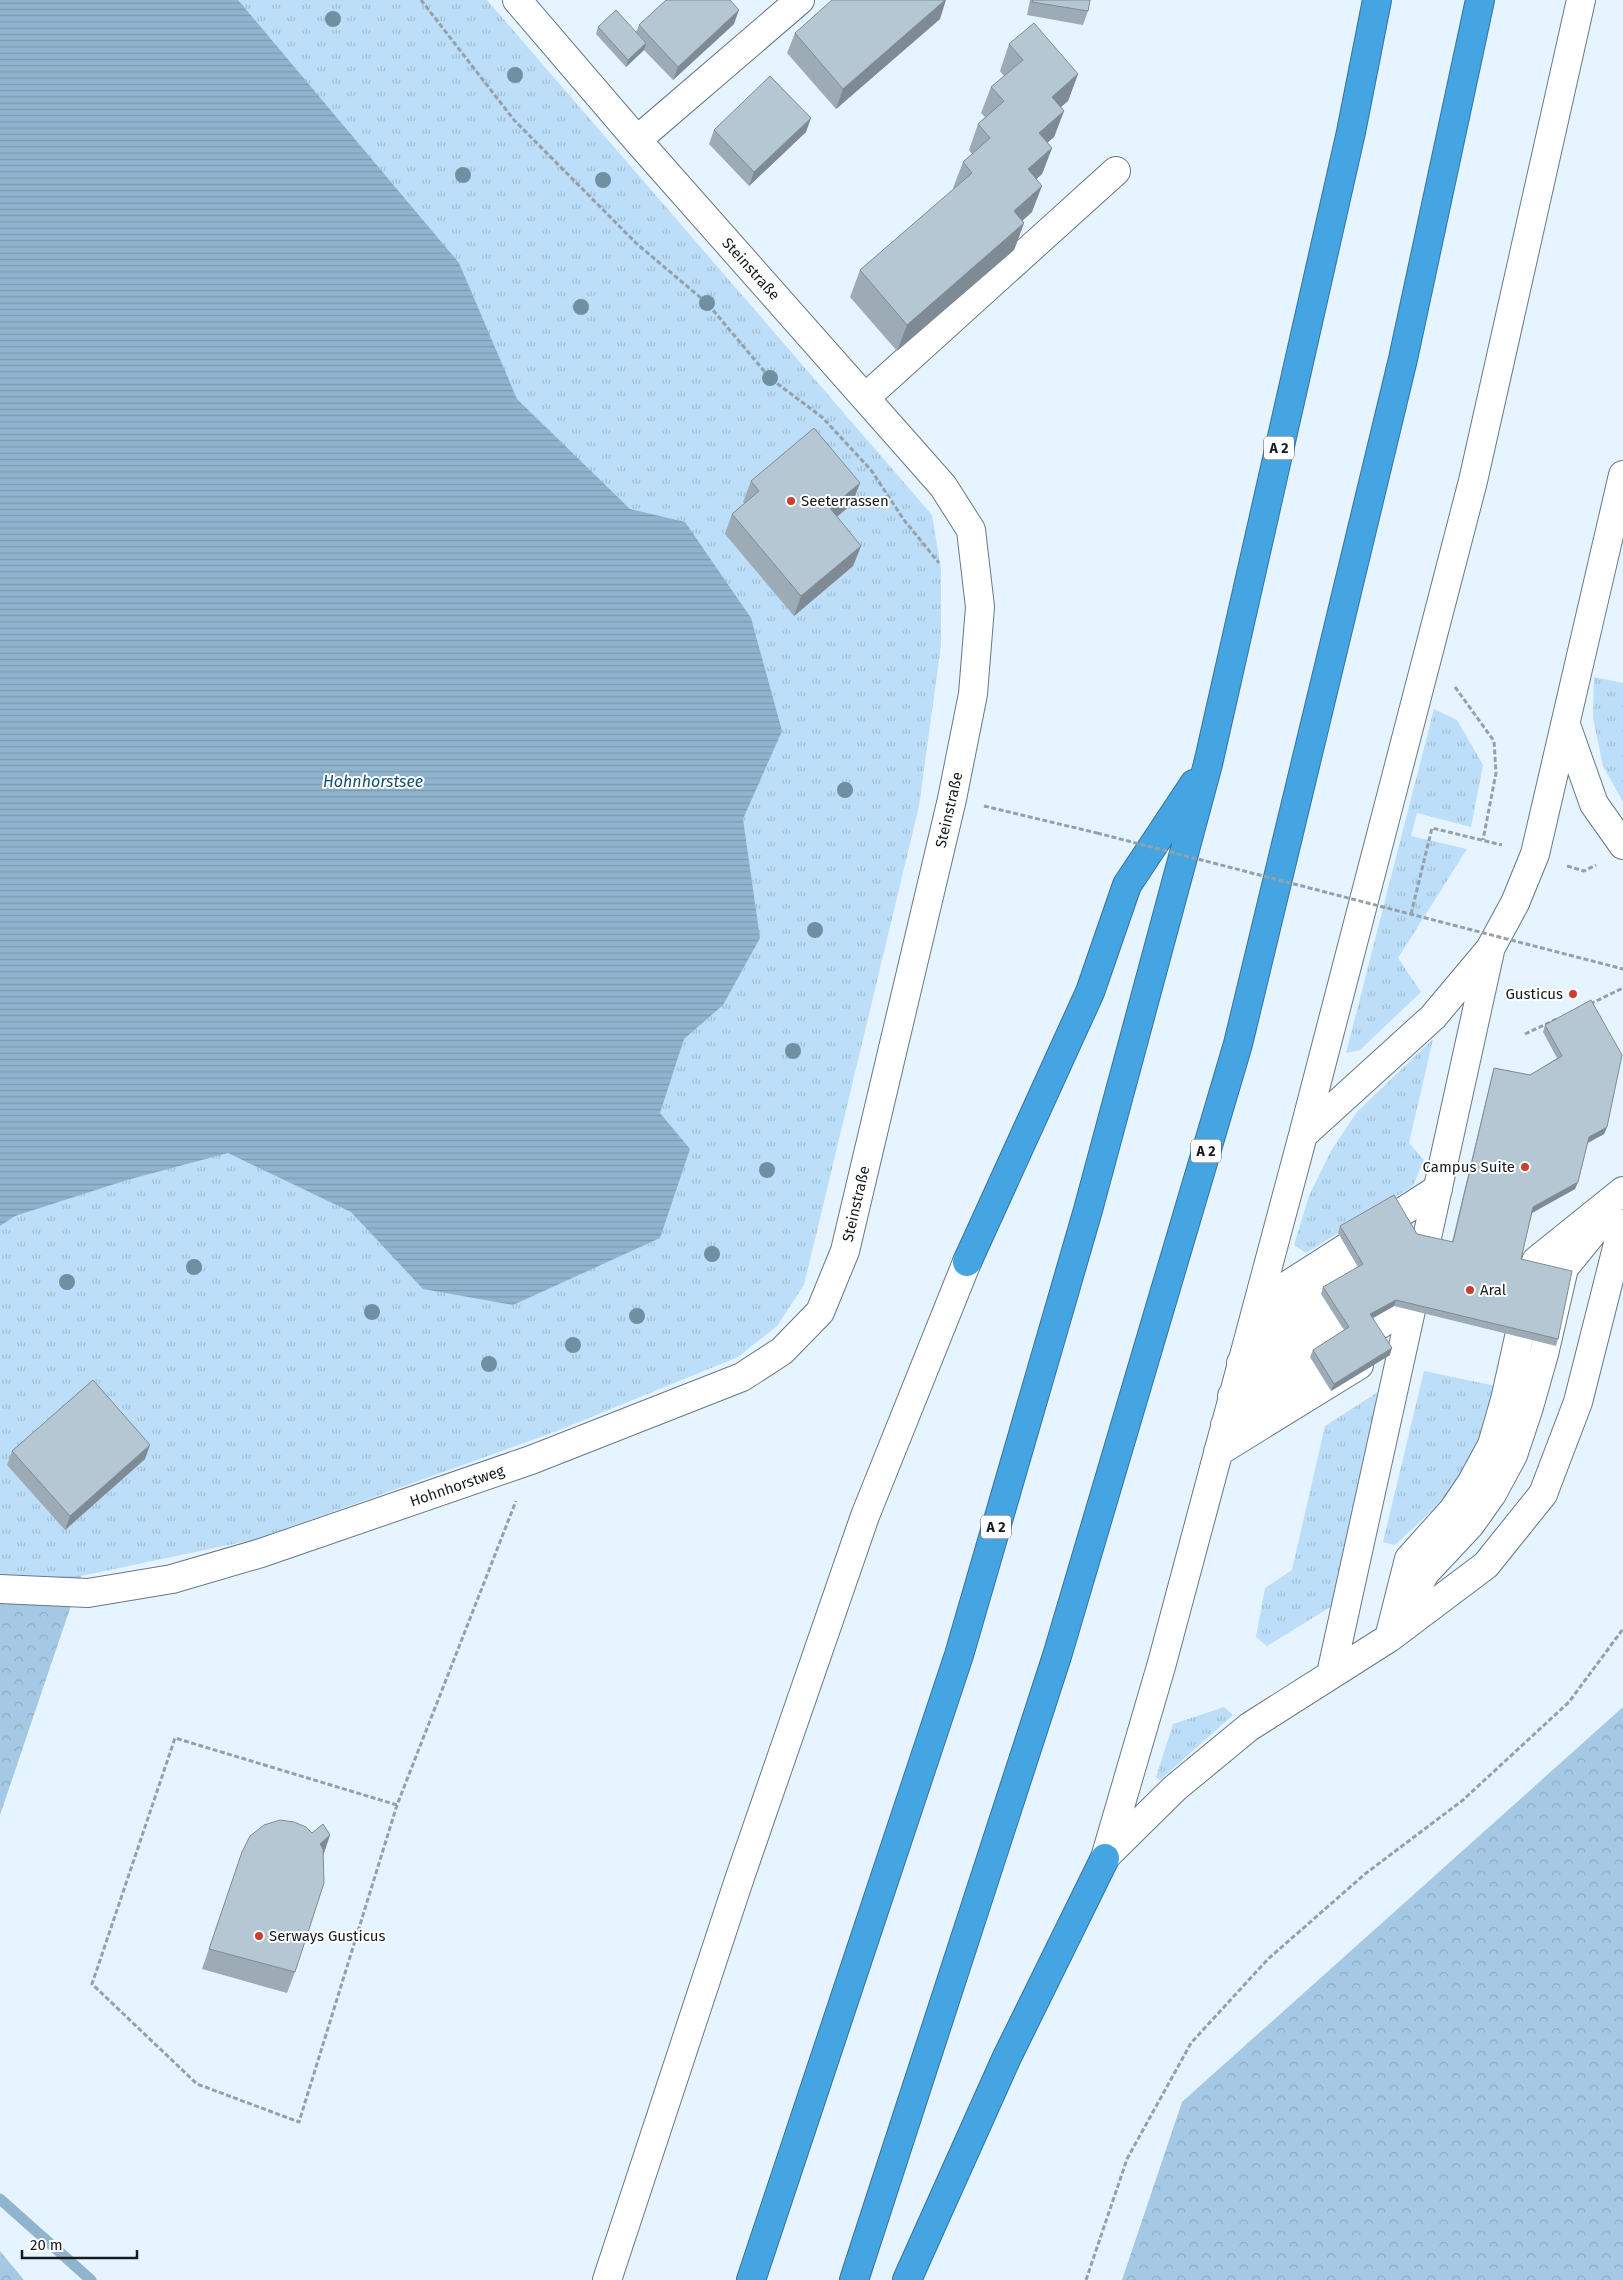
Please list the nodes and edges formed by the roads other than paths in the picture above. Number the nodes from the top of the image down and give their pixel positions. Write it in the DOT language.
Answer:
graph roads {
  1 [pos="517,0"];
  2 [pos="800,0"];
  3 [pos="1377,0"];
  4 [pos="1480,0"];
  5 [pos="1581,0"];
  6 [pos="637,140"];
  7 [pos="1116,171"];
  8 [pos="865,398"];
  9 [pos="1623,475"];
  10 [pos="1566,725"];
  11 [pos="1208,764"];
  12 [pos="1623,845"];
  13 [pos="1490,949"];
  14 [pos="1303,1135"];
  15 [pos="1438,1189"];
  16 [pos="1623,1191"];
  17 [pos="1623,1195"];
  18 [pos="1432,1219"];
  19 [pos="1623,1224"];
  20 [pos="1426,1246"];
  21 [pos="845,1251"];
  22 [pos="967,1262"];
  23 [pos="1419,1277"];
  24 [pos="1413,1303"];
  25 [pos="1258,1304"];
  26 [pos="1250,1333"];
  27 [pos="1406,1335"];
  28 [pos="1242,1363"];
  29 [pos="1232,1396"];
  30 [pos="1225,1425"];
  31 [pos="1218,1452"];
  32 [pos="0,1589"];
  33 [pos="1389,1638"];
  34 [pos="1331,1674"];
  35 [pos="1105,1858"];
  36 [pos="607,2280"];
  37 [pos="751,2280"];
  38 [pos="854,2280"];
  39 [pos="907,2280"];
  1 -- 6 [label="street, Steinstraße"];
  2 -- 6 [label="street"];
  3 -- 11 [label="highway, A 2"];
  4 -- 38 [label="highway, A 2"];
  5 -- 14 [label="street"];
  6 -- 8 [label="street, Steinstraße"];
  7 -- 8 [label="street"];
  8 -- 21 [label="street, Steinstraße"];
  9 -- 10 [label="street"];
  10 -- 12 [label="street"];
  10 -- 13 [label="street"];
  11 -- 22 [label="highway"];
  11 -- 37 [label="highway, A 2"];
  13 -- 14 [label="street"];
  13 -- 15 [label="street"];
  14 -- 25 [label="street"];
  15 -- 18 [label="street"];
  15 -- 25 [label="street"];
  16 -- 33 [label="street"];
  17 -- 33 [label="street"];
  18 -- 20 [label="street"];
  18 -- 26 [label="street"];
  19 -- 33 [label="street"];
  20 -- 23 [label="street"];
  20 -- 28 [label="street"];
  21 -- 32 [label="street, Hohnhorstweg"];
  22 -- 36 [label="street"];
  23 -- 24 [label="street"];
  23 -- 29 [label="street"];
  24 -- 27 [label="street"];
  24 -- 30 [label="street"];
  25 -- 26 [label="street"];
  26 -- 28 [label="street"];
  27 -- 31 [label="street"];
  27 -- 34 [label="street"];
  28 -- 29 [label="street"];
  29 -- 30 [label="street"];
  30 -- 31 [label="street"];
  31 -- 35 [label="street"];
  33 -- 34 [label="street"];
  34 -- 35 [label="street"];
  35 -- 39 [label="highway"];
}
